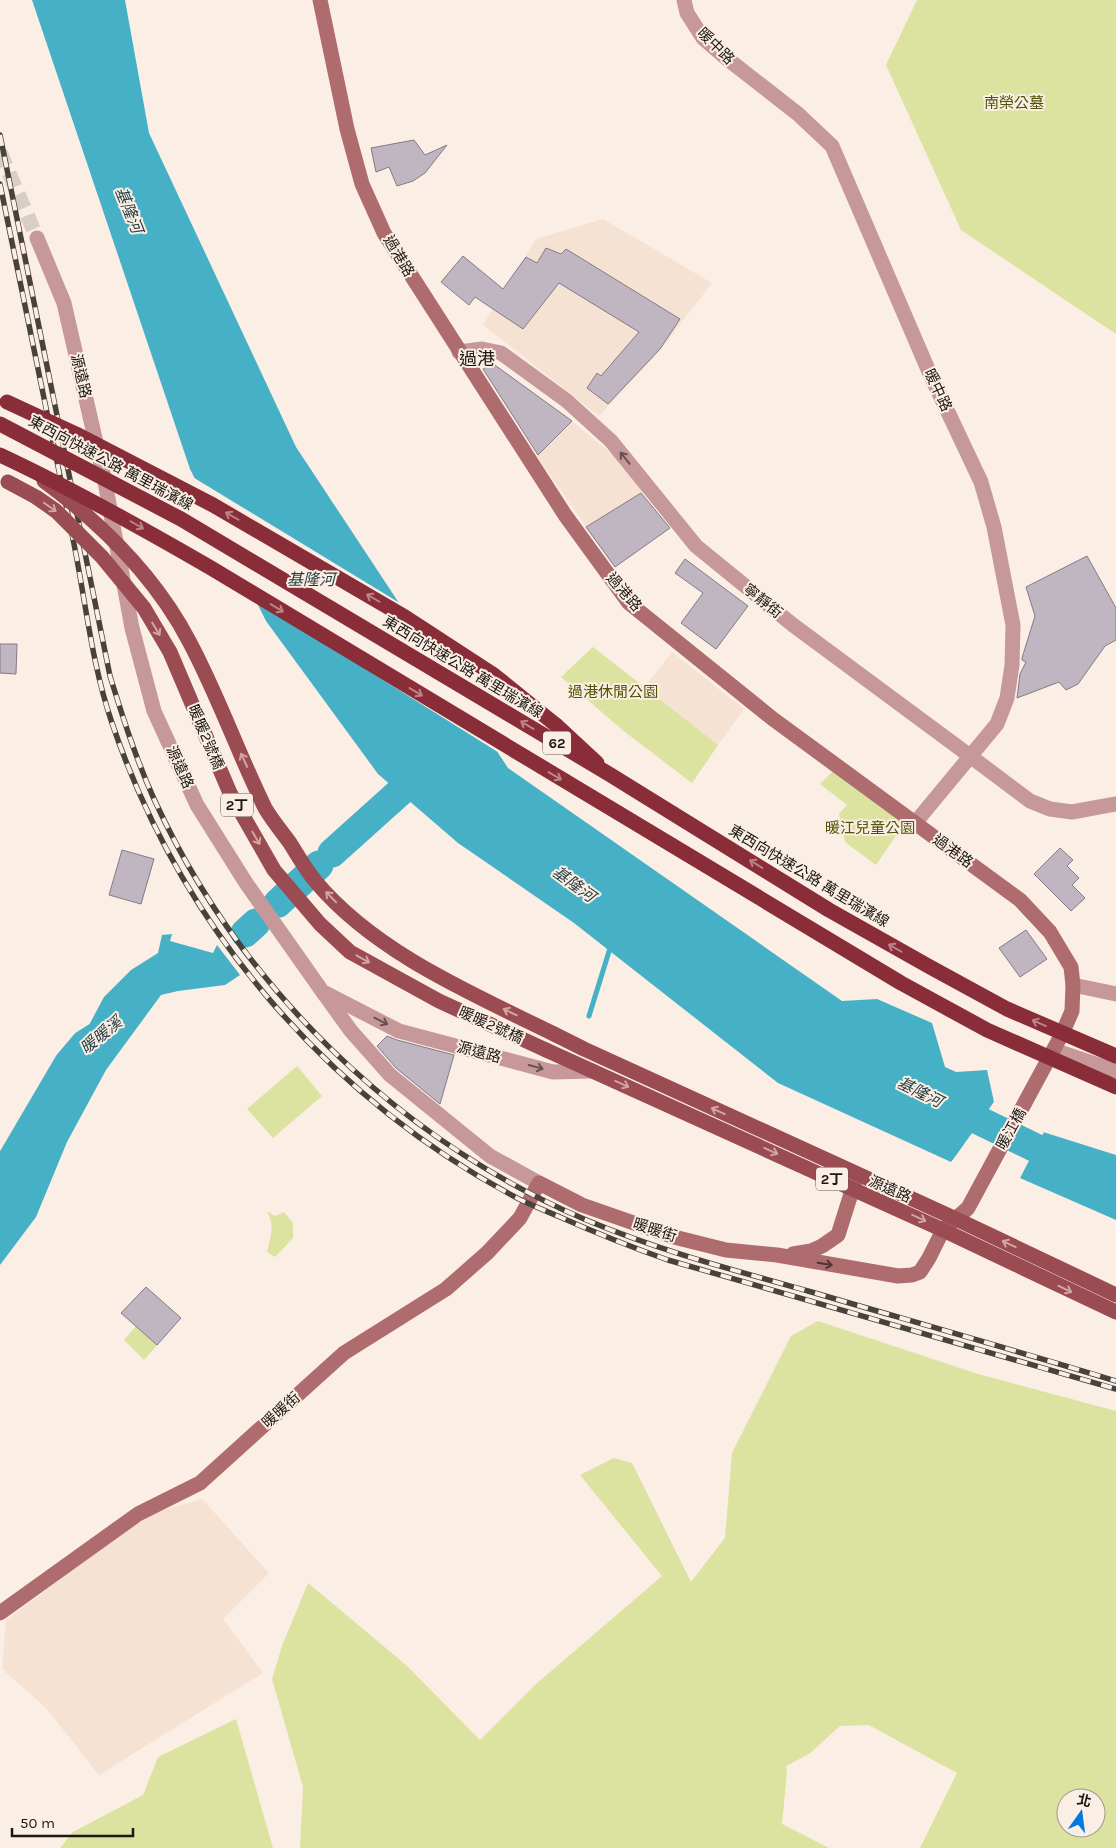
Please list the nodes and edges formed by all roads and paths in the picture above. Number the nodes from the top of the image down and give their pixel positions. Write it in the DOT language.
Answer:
graph roads {
  1 [pos="320,0"];
  2 [pos="684,0"];
  3 [pos="36,238"];
  4 [pos="459,352"];
  5 [pos="4,400"];
  6 [pos="0,424"];
  7 [pos="0,448"];
  8 [pos="0,457"];
  9 [pos="27,467"];
  10 [pos="4,480"];
  11 [pos="970,756"];
  12 [pos="609,774"];
  13 [pos="1116,804"];
  14 [pos="915,824"];
  15 [pos="1073,985"];
  16 [pos="322,991"];
  17 [pos="1116,994"];
  18 [pos="554,1034"];
  19 [pos="546,1050"];
  20 [pos="1054,1050"];
  21 [pos="1116,1056"];
  22 [pos="592,1071"];
  23 [pos="1116,1071"];
  24 [pos="1116,1087"];
  25 [pos="854,1181"];
  26 [pos="539,1183"];
  27 [pos="968,1208"];
  28 [pos="954,1218"];
  29 [pos="943,1230"];
  30 [pos="777,1256"];
  31 [pos="1116,1295"];
  32 [pos="1116,1312"];
  33 [pos="0,1613"];
  1 -- 4 [label="street, 過港路"];
  2 -- 11 [label="street, 暖中路"];
  3 -- 16 [label="street, 源遠路"];
  11 -- 4 [label="street, 寧靜街, one-way"];
  4 -- 14 [label="street, 過港路"];
  12 -- 5 [label="highway, one-way, bridge"];
  12 -- 6 [label="highway, 東西向快速公路 萬里瑞濱線 / 62, one-way, bridge"];
  7 -- 9 [label="main road, 2丁"];
  8 -- 9 [label="highway, 62, bridge"];
  18 -- 9 [label="main road, 暖暖2號橋 / 2丁, one-way, bridge"];
  9 -- 24 [label="highway, 62, one-way, bridge"];
  10 -- 19 [label="main road, 暖暖2號橋 / 2丁, one-way, bridge"];
  11 -- 13 [label="street, 寧靜街"];
  11 -- 14 [label="street, 暖中路"];
  21 -- 12 [label="highway, 東西向快速公路 萬里瑞濱線 / 62, one-way, bridge"];
  14 -- 15 [label="street, 過港路"];
  15 -- 17 [label="street"];
  15 -- 20 [label="street, 過港路"];
  16 -- 22 [label="street, 源遠路, one-way"];
  16 -- 26 [label="street, 暖暖街"];
  25 -- 18 [label="main road, 源遠路 / 2丁, one-way"];
  19 -- 22 [label="main road, 源遠路 / 2丁"];
  20 -- 23 [label="street"];
  20 -- 27 [label="street, 暖江橋"];
  22 -- 25 [label="main road, 源遠路 / 2丁, one-way"];
  25 -- 28 [label="main road, 源遠路 / 2丁"];
  25 -- 29 [label="main road, 源遠路 / 2丁, one-way"];
  25 -- 30 [label="street, 暖暖街"];
  26 -- 30 [label="street, 暖暖街"];
  26 -- 33 [label="street, 暖暖街"];
  27 -- 28 [label="street, 暖暖街"];
  28 -- 29 [label="street, 暖暖街"];
  31 -- 28 [label="main road, 源遠路 / 2丁, one-way"];
  30 -- 29 [label="street, 暖暖街, one-way"];
  29 -- 32 [label="main road, 源遠路 / 2丁, one-way"];
}
